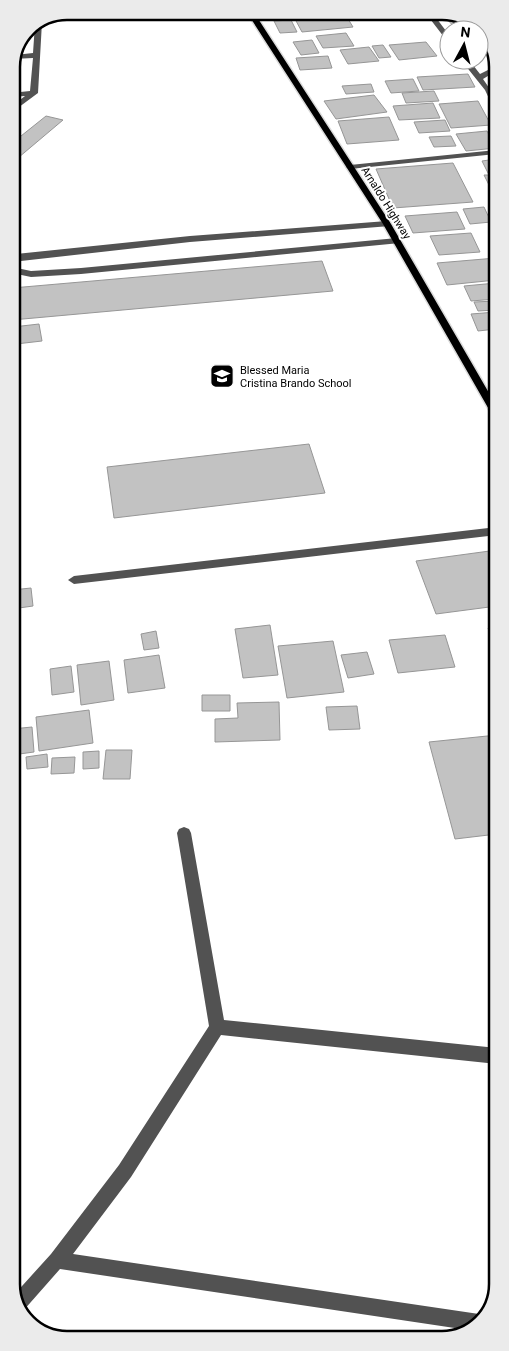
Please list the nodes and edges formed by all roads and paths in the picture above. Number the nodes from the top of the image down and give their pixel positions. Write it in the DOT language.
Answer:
graph roads {
  1 [pos="255,20"];
  2 [pos="39,30"];
  3 [pos="37,55"];
  4 [pos="22,56"];
  5 [pos="473,70"];
  6 [pos="489,72"];
  7 [pos="479,78"];
  8 [pos="34,93"];
  9 [pos="20,94"];
  10 [pos="489,94"];
  11 [pos="20,104"];
  12 [pos="489,153"];
  13 [pos="350,167"];
  14 [pos="387,224"];
  15 [pos="397,241"];
  16 [pos="20,257"];
  17 [pos="20,272"];
  18 [pos="489,400"];
  19 [pos="489,531"];
  20 [pos="74,580"];
  21 [pos="184,833"];
  22 [pos="217,1027"];
  23 [pos="489,1055"];
  24 [pos="57,1260"];
  25 [pos="23,1298"];
  26 [pos="470,1322"];
  1 -- 13 [label="main road, Arnaldo Highway"];
  2 -- 3 [label="street"];
  3 -- 4 [label="street"];
  3 -- 8 [label="street"];
  5 -- 7 [label="street"];
  6 -- 7 [label="street"];
  7 -- 10 [label="street"];
  8 -- 9 [label="street"];
  8 -- 11 [label="street"];
  12 -- 13 [label="street"];
  13 -- 14 [label="main road, Arnaldo Highway"];
  14 -- 15 [label="main road, Arnaldo Highway"];
  14 -- 16 [label="street"];
  15 -- 17 [label="street"];
  15 -- 18 [label="main road, Arnaldo Highway"];
  19 -- 20 [label="street"];
  21 -- 22 [label="street"];
  22 -- 23 [label="street"];
  22 -- 24 [label="street"];
  24 -- 25 [label="street"];
  24 -- 26 [label="street"];
}
